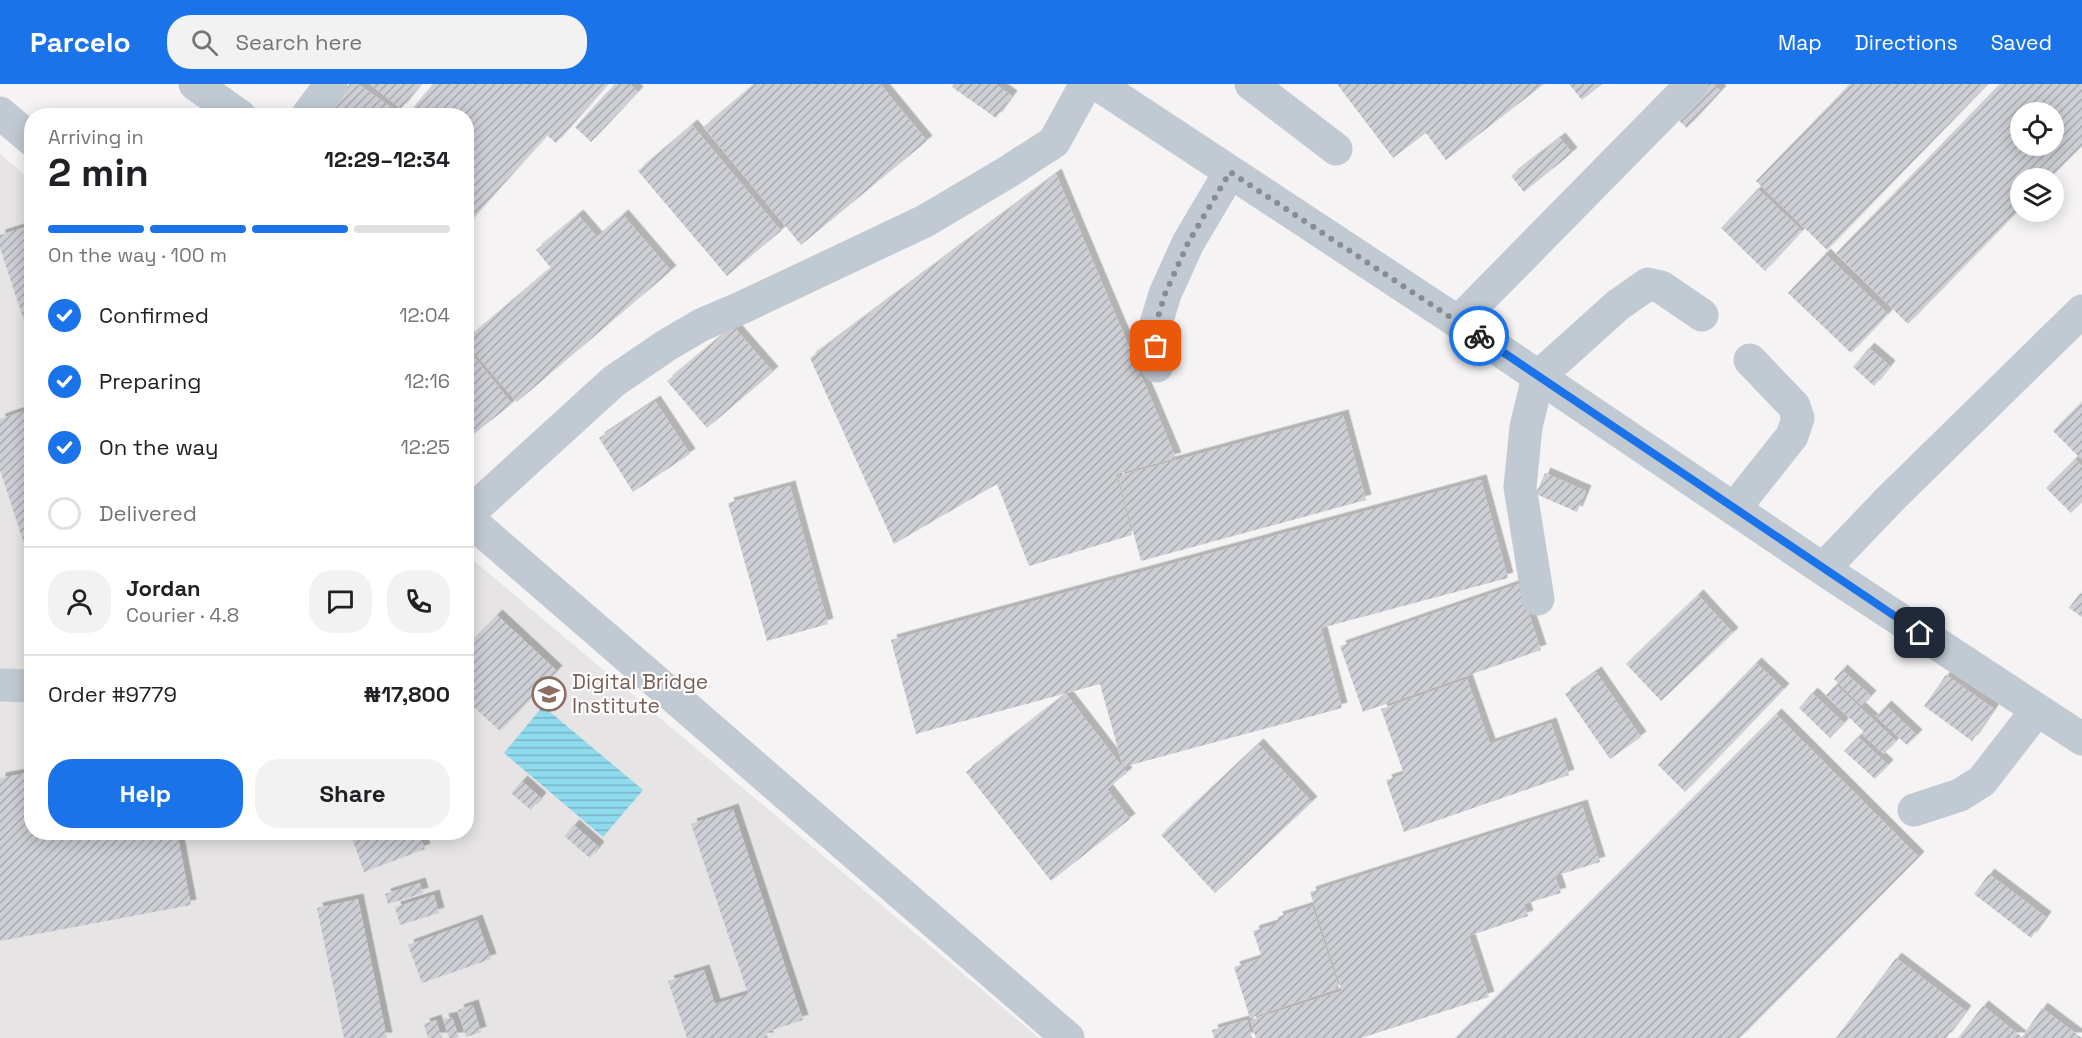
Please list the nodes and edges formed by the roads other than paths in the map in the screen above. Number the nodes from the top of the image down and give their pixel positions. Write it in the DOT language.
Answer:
graph roads {
  1 [pos="195,84"];
  2 [pos="331,84"];
  3 [pos="1086,84"];
  4 [pos="1097,84"];
  5 [pos="1251,84"];
  6 [pos="1692,84"];
  7 [pos="229,108"];
  8 [pos="312,108"];
  9 [pos="0,113"];
  10 [pos="24,133"];
  11 [pos="1336,149"];
  12 [pos="1230,172"];
  13 [pos="2082,311"];
  14 [pos="1702,315"];
  15 [pos="1458,322"];
  16 [pos="1750,360"];
  17 [pos="1157,366"];
  18 [pos="1538,377"];
  19 [pos="1734,509"];
  20 [pos="474,510"];
  21 [pos="474,524"];
  22 [pos="1823,569"];
  23 [pos="1538,599"];
  24 [pos="0,686"];
  25 [pos="24,686"];
  26 [pos="2037,710"];
  27 [pos="2082,740"];
  28 [pos="1914,810"];
  29 [pos="1068,1038"];
  1 -- 7 [label="street"];
  2 -- 8 [label="street"];
  3 -- 20 [label="street"];
  4 -- 12 [label="street"];
  5 -- 11 [label="street"];
  6 -- 15 [label="street"];
  9 -- 10 [label="street"];
  12 -- 15 [label="street"];
  12 -- 17 [label="street"];
  13 -- 22 [label="street"];
  14 -- 18 [label="street"];
  15 -- 18 [label="street"];
  16 -- 19 [label="street"];
  18 -- 19 [label="street"];
  18 -- 23 [label="street"];
  19 -- 22 [label="street"];
  21 -- 29 [label="street"];
  22 -- 26 [label="street"];
  24 -- 25 [label="street"];
  26 -- 27 [label="street"];
  26 -- 28 [label="street"];
}
